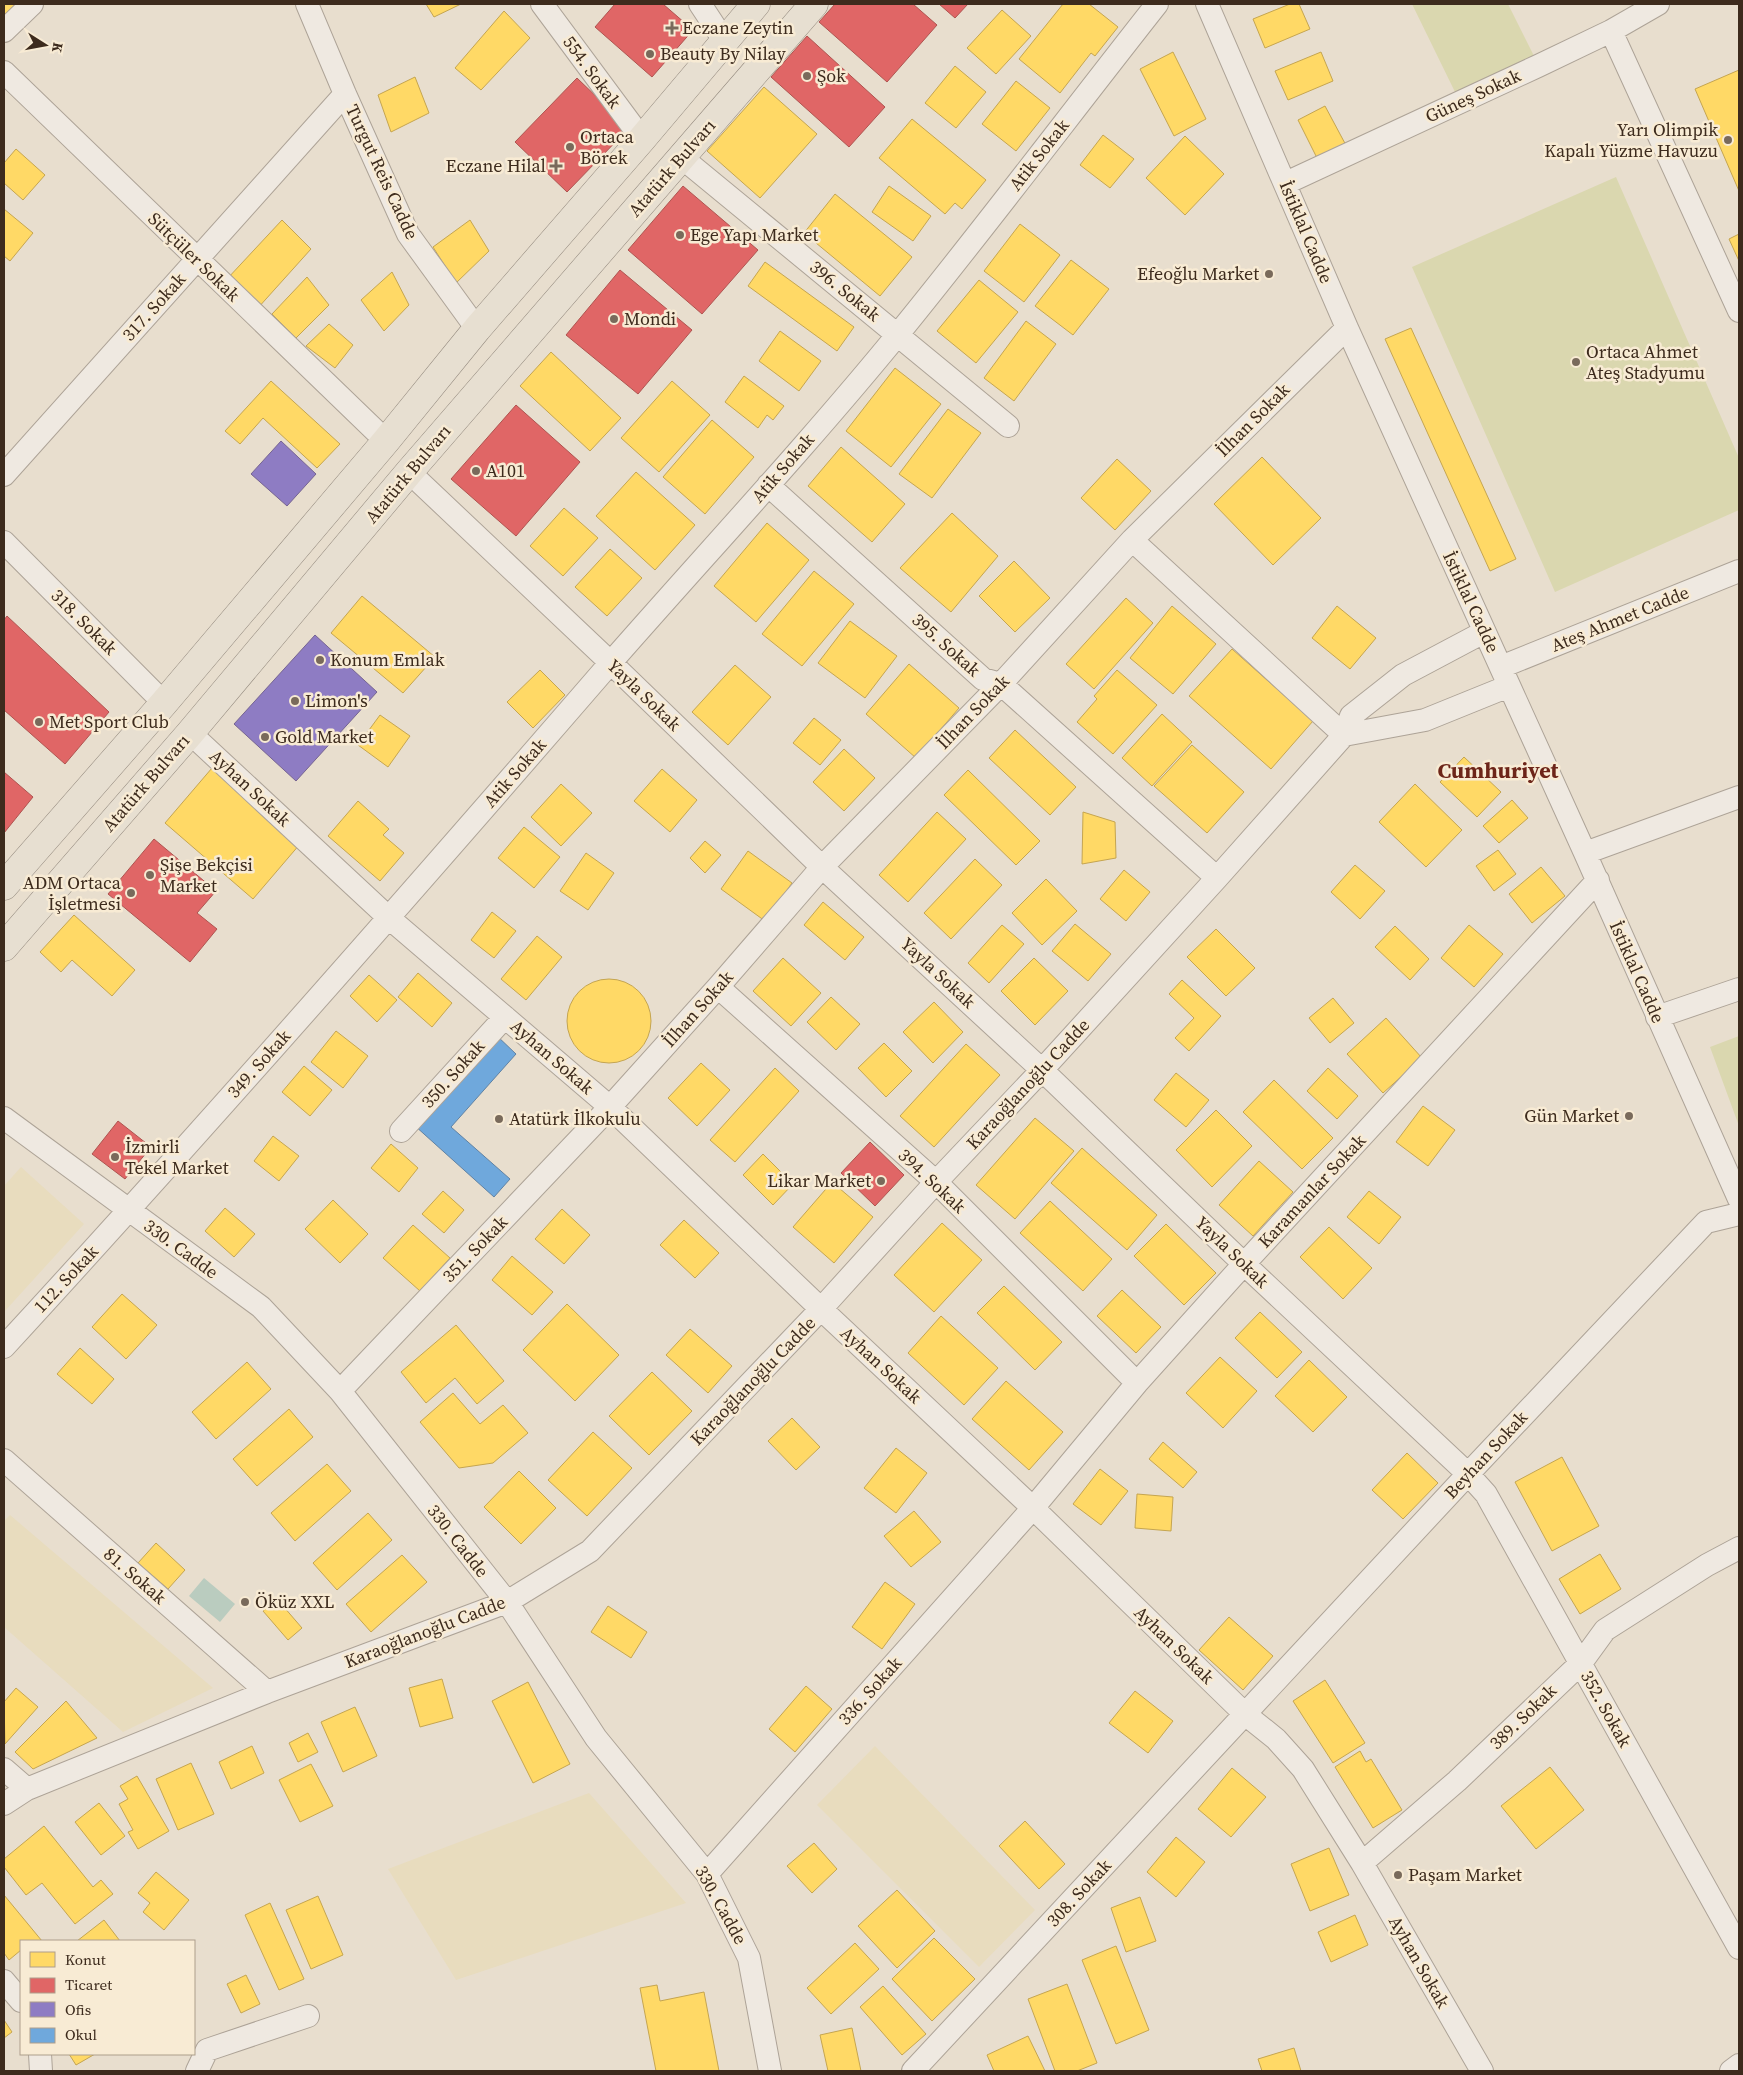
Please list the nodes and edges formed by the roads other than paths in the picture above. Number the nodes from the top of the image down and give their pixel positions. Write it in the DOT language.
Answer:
graph roads {
  1 [pos="32,4"];
  2 [pos="307,4"];
  3 [pos="542,4"];
  4 [pos="700,4"];
  5 [pos="756,4"];
  6 [pos="814,4"];
  7 [pos="1157,4"];
  8 [pos="1207,4"];
  9 [pos="1658,4"];
  10 [pos="1611,31"];
  11 [pos="4,32"];
  12 [pos="724,42"];
  13 [pos="4,72"];
  14 [pos="345,94"];
  15 [pos="642,139"];
  16 [pos="682,157"];
  17 [pos="1286,182"];
  18 [pos="196,260"];
  19 [pos="1739,311"];
  20 [pos="1347,328"];
  21 [pos="477,329"];
  22 [pos="898,334"];
  23 [pos="1008,426"];
  24 [pos="386,441"];
  25 [pos="409,472"];
  26 [pos="4,475"];
  27 [pos="768,486"];
  28 [pos="1132,540"];
  29 [pos="4,542"];
  30 [pos="1739,571"];
  31 [pos="1484,632"];
  32 [pos="611,663"];
  33 [pos="1505,677"];
  34 [pos="1001,684"];
  35 [pos="164,703"];
  36 [pos="190,733"];
  37 [pos="1344,735"];
  38 [pos="1739,797"];
  39 [pos="1586,853"];
  40 [pos="822,867"];
  41 [pos="1217,878"];
  42 [pos="1598,880"];
  43 [pos="4,886"];
  44 [pos="390,918"];
  45 [pos="4,946"];
  46 [pos="718,987"];
  47 [pos="1739,989"];
  48 [pos="505,1017"];
  49 [pos="1657,1017"];
  50 [pos="1042,1070"];
  51 [pos="610,1107"];
  52 [pos="4,1118"];
  53 [pos="401,1131"];
  54 [pos="936,1182"];
  55 [pos="1739,1199"];
  56 [pos="129,1211"];
  57 [pos="1739,1214"];
  58 [pos="1244,1264"];
  59 [pos="821,1310"];
  60 [pos="4,1348"];
  61 [pos="1138,1383"];
  62 [pos="340,1391"];
  63 [pos="4,1460"];
  64 [pos="1468,1474"];
  65 [pos="1033,1508"];
  66 [pos="1739,1548"];
  67 [pos="506,1602"];
  68 [pos="1581,1662"];
  69 [pos="267,1692"];
  70 [pos="1246,1715"];
  71 [pos="4,1769"];
  72 [pos="27,1789"];
  73 [pos="4,1804"];
  74 [pos="1362,1863"];
  75 [pos="708,1874"];
  76 [pos="1739,1948"];
  77 [pos="4,1981"];
  78 [pos="20,2000"];
  79 [pos="308,2016"];
  80 [pos="40,2055"];
  81 [pos="1739,2065"];
  82 [pos="1472,2068"];
  83 [pos="40,2071"];
  84 [pos="198,2071"];
  85 [pos="770,2071"];
  86 [pos="913,2071"];
  87 [pos="1731,2071"];
  1 -- 11 [label="street"];
  2 -- 14 [label="street, Turgut Reis Cadde"];
  3 -- 15 [label="street, 554. Sokak"];
  4 -- 12 [label="street"];
  5 -- 12 [label="main road"];
  6 -- 16 [label="main road, Atatürk Bulvarı"];
  7 -- 22 [label="street, Atik Sokak"];
  8 -- 17 [label="street, İstiklal Cadde"];
  9 -- 10 [label="street, Güneş Sokak"];
  10 -- 17 [label="street, Güneş Sokak"];
  10 -- 19 [label="street"];
  12 -- 15 [label="main road"];
  13 -- 18 [label="street, Sütçüler Sokak"];
  14 -- 18 [label="street, 317. Sokak"];
  14 -- 21 [label="street, Turgut Reis Cadde"];
  15 -- 21 [label="main road"];
  16 -- 22 [label="street, 396. Sokak"];
  16 -- 25 [label="main road, Atatürk Bulvarı"];
  17 -- 20 [label="street, İstiklal Cadde"];
  18 -- 24 [label="street, Sütçüler Sokak"];
  18 -- 26 [label="street, 317. Sokak"];
  20 -- 28 [label="street, İlhan Sokak"];
  20 -- 31 [label="street, İstiklal Cadde"];
  21 -- 24 [label="main road"];
  22 -- 23 [label="street, 396. Sokak"];
  22 -- 27 [label="street, Atik Sokak"];
  24 -- 35 [label="main road"];
  25 -- 32 [label="street, Yayla Sokak"];
  25 -- 36 [label="main road, Atatürk Bulvarı"];
  27 -- 32 [label="street, Atik Sokak"];
  27 -- 34 [label="street, 395. Sokak"];
  28 -- 34 [label="street, İlhan Sokak"];
  28 -- 37 [label="street"];
  29 -- 35 [label="street, 318. Sokak"];
  30 -- 33 [label="street, Ateş Ahmet Cadde"];
  31 -- 33 [label="street, İstiklal Cadde"];
  31 -- 37 [label="street, Karaoğlanoğlu Cadde"];
  32 -- 40 [label="street, Yayla Sokak"];
  32 -- 44 [label="street, Atik Sokak"];
  33 -- 37 [label="street"];
  33 -- 39 [label="street, İstiklal Cadde"];
  34 -- 40 [label="street, İlhan Sokak"];
  34 -- 41 [label="street, 395. Sokak"];
  35 -- 43 [label="main road"];
  36 -- 44 [label="street, Ayhan Sokak"];
  36 -- 45 [label="main road, Atatürk Bulvarı"];
  37 -- 41 [label="street, Karaoğlanoğlu Cadde"];
  38 -- 39 [label="street"];
  39 -- 42 [label="street, İstiklal Cadde"];
  40 -- 46 [label="street, İlhan Sokak"];
  40 -- 50 [label="street, Yayla Sokak"];
  41 -- 50 [label="street, Karaoğlanoğlu Cadde"];
  42 -- 49 [label="street, İstiklal Cadde"];
  42 -- 58 [label="street, Karamanlar Sokak"];
  44 -- 48 [label="street, Ayhan Sokak"];
  44 -- 56 [label="street, 349. Sokak"];
  46 -- 51 [label="street, İlhan Sokak"];
  46 -- 54 [label="street, 394. Sokak"];
  47 -- 49 [label="street"];
  48 -- 51 [label="street, Ayhan Sokak"];
  48 -- 53 [label="street, 350. Sokak"];
  49 -- 55 [label="street, İstiklal Cadde"];
  50 -- 54 [label="street, Karaoğlanoğlu Cadde"];
  50 -- 58 [label="street, Yayla Sokak"];
  51 -- 59 [label="street, Ayhan Sokak"];
  51 -- 62 [label="street, 351. Sokak"];
  52 -- 56 [label="street, 330. Cadde"];
  54 -- 59 [label="street, Karaoğlanoğlu Cadde"];
  54 -- 61 [label="street, 394. Sokak"];
  56 -- 60 [label="street, 112. Sokak"];
  56 -- 62 [label="street, 330. Cadde"];
  57 -- 64 [label="street, Beyhan Sokak"];
  58 -- 61 [label="street, Karamanlar Sokak"];
  58 -- 64 [label="street, Yayla Sokak"];
  59 -- 65 [label="street, Ayhan Sokak"];
  59 -- 67 [label="street, Karaoğlanoğlu Cadde"];
  61 -- 65 [label="street, Karamanlar Sokak"];
  62 -- 67 [label="street, 330. Cadde"];
  63 -- 69 [label="street, 81. Sokak"];
  64 -- 68 [label="street, 352. Sokak"];
  64 -- 70 [label="street, Beyhan Sokak"];
  65 -- 70 [label="street, Ayhan Sokak"];
  65 -- 75 [label="street, 336. Sokak"];
  66 -- 68 [label="street, 389. Sokak"];
  67 -- 69 [label="street, Karaoğlanoğlu Cadde"];
  67 -- 75 [label="street, 330. Cadde"];
  68 -- 74 [label="street, 389. Sokak"];
  68 -- 76 [label="street, 352. Sokak"];
  69 -- 72 [label="street, Karaoğlanoğlu Cadde"];
  70 -- 74 [label="street, Ayhan Sokak"];
  70 -- 86 [label="street, 308. Sokak"];
  71 -- 72 [label="street"];
  72 -- 73 [label="street, Karaoğlanoğlu Cadde"];
  74 -- 82 [label="street, Ayhan Sokak"];
  75 -- 85 [label="street, 330. Cadde"];
  77 -- 78 [label="street"];
  79 -- 84 [label="street"];
  80 -- 83 [label="street"];
  81 -- 87 [label="street"];
}
